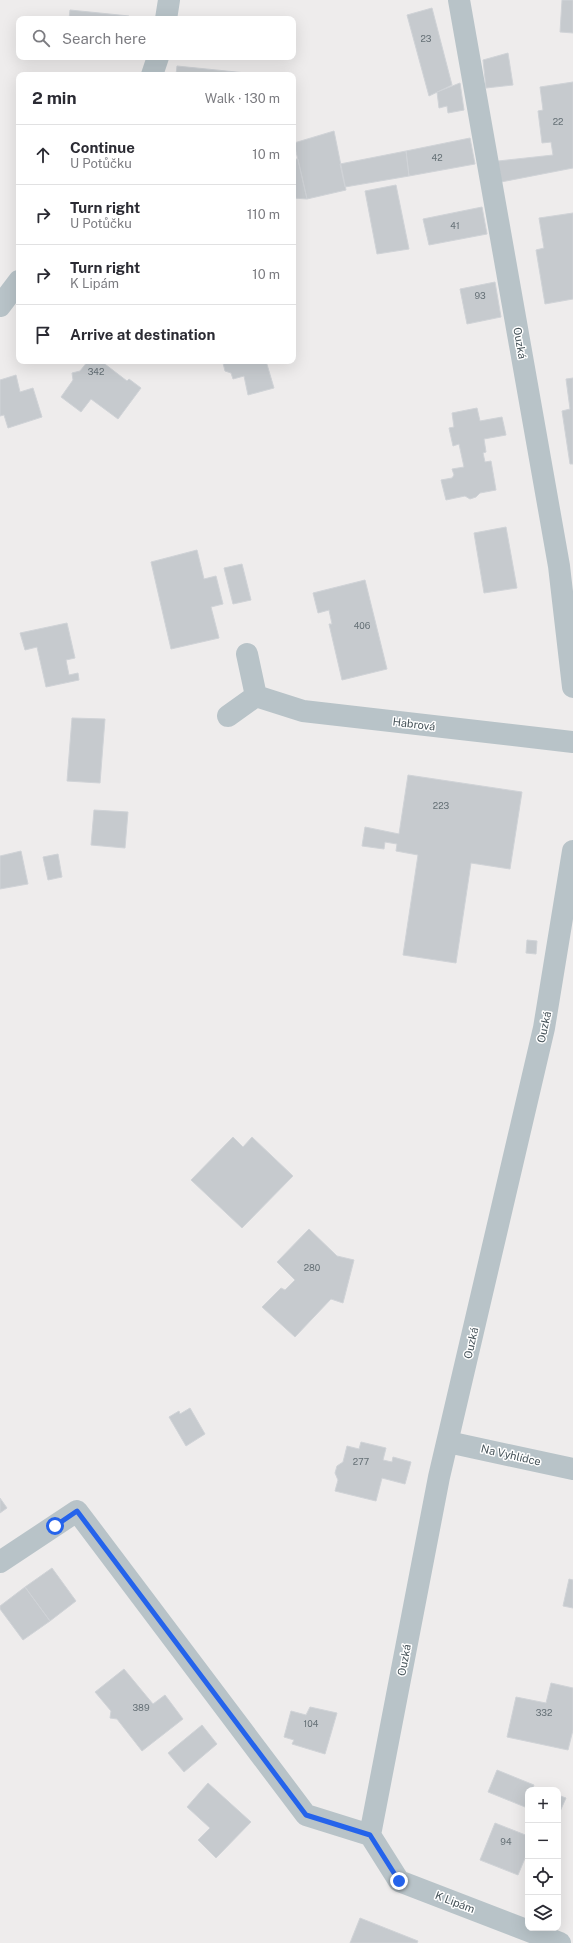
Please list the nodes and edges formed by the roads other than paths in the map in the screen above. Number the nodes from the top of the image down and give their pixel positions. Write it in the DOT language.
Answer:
graph roads {
  1 [pos="169,0"];
  2 [pos="459,0"];
  3 [pos="166,16"];
  4 [pos="157,60"];
  5 [pos="153,72"];
  6 [pos="16,285"];
  7 [pos="0,306"];
  8 [pos="247,654"];
  9 [pos="573,687"];
  10 [pos="256,696"];
  11 [pos="228,716"];
  12 [pos="573,742"];
  13 [pos="573,851"];
  14 [pos="448,1442"];
  15 [pos="573,1469"];
  16 [pos="0,1562"];
  17 [pos="370,1835"];
  18 [pos="560,1943"];
  1 -- 3 [label="street"];
  2 -- 9 [label="street, Ouzká"];
  4 -- 5 [label="street"];
  6 -- 7 [label="street"];
  8 -- 10 [label="street"];
  10 -- 11 [label="street"];
  10 -- 12 [label="street, Habrová"];
  13 -- 14 [label="street, Ouzká"];
  14 -- 15 [label="street, Na Vyhlídce"];
  14 -- 17 [label="street, Ouzká"];
  16 -- 17 [label="street"];
  17 -- 18 [label="street, K Lipám"];
}
